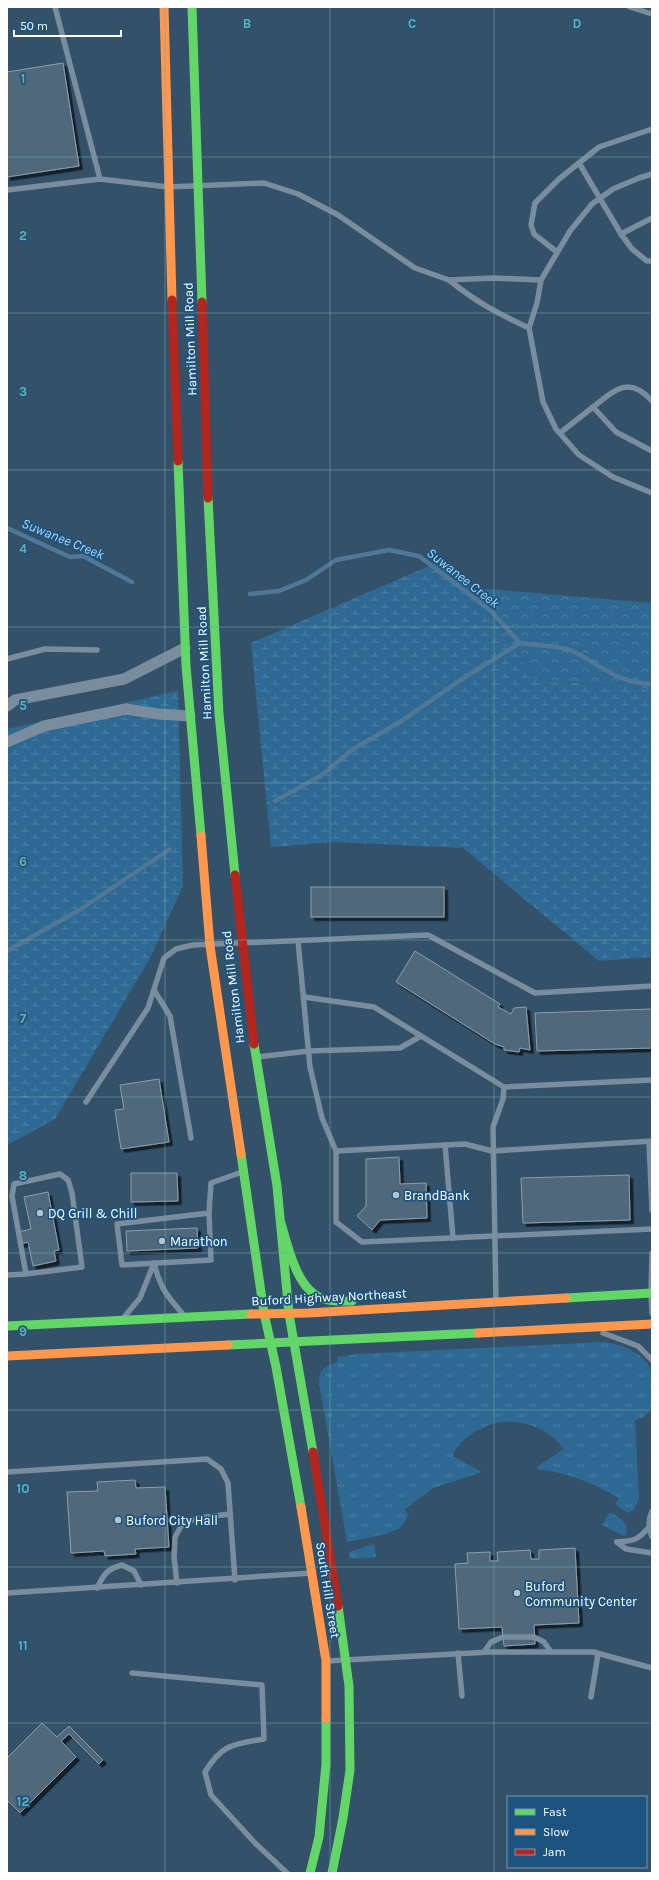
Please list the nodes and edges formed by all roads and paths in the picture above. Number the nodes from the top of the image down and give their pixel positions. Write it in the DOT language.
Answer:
graph roads {
  1 [pos="55,7"];
  2 [pos="164,7"];
  3 [pos="192,7"];
  4 [pos="630,7"];
  5 [pos="652,14"];
  6 [pos="652,130"];
  7 [pos="579,163"];
  8 [pos="652,174"];
  9 [pos="100,179"];
  10 [pos="199,185"];
  11 [pos="168,187"];
  12 [pos="7,190"];
  13 [pos="599,198"];
  14 [pos="652,218"];
  15 [pos="621,234"];
  16 [pos="557,252"];
  17 [pos="652,261"];
  18 [pos="448,280"];
  19 [pos="541,280"];
  20 [pos="529,328"];
  21 [pos="652,401"];
  22 [pos="592,407"];
  23 [pos="560,433"];
  24 [pos="652,451"];
  25 [pos="652,493"];
  26 [pos="185,648"];
  27 [pos="97,650"];
  28 [pos="7,660"];
  29 [pos="7,706"];
  30 [pos="190,716"];
  31 [pos="7,742"];
  32 [pos="298,941"];
  33 [pos="241,944"];
  34 [pos="210,946"];
  35 [pos="652,986"];
  36 [pos="154,990"];
  37 [pos="304,997"];
  38 [pos="421,1036"];
  39 [pos="309,1051"];
  40 [pos="255,1057"];
  41 [pos="652,1080"];
  42 [pos="504,1087"];
  43 [pos="86,1102"];
  44 [pos="191,1138"];
  45 [pos="650,1142"];
  46 [pos="445,1145"];
  47 [pos="336,1151"];
  48 [pos="492,1151"];
  49 [pos="243,1172"];
  50 [pos="652,1210"];
  51 [pos="209,1213"];
  52 [pos="281,1223"];
  53 [pos="652,1229"];
  54 [pos="495,1236"];
  55 [pos="453,1238"];
  56 [pos="652,1253"];
  57 [pos="154,1263"];
  58 [pos="26,1274"];
  59 [pos="7,1275"];
  60 [pos="651,1294"];
  61 [pos="496,1303"];
  62 [pos="407,1306"];
  63 [pos="652,1312"];
  64 [pos="264,1313"];
  65 [pos="289,1314"];
  66 [pos="185,1317"];
  67 [pos="121,1320"];
  68 [pos="652,1324"];
  69 [pos="7,1326"];
  70 [pos="586,1328"];
  71 [pos="294,1343"];
  72 [pos="270,1344"];
  73 [pos="7,1356"];
  74 [pos="652,1360"];
  75 [pos="7,1472"];
  76 [pos="652,1511"];
  77 [pos="230,1514"];
  78 [pos="649,1527"];
  79 [pos="652,1537"];
  80 [pos="652,1553"];
  81 [pos="312,1573"];
  82 [pos="235,1580"];
  83 [pos="177,1583"];
  84 [pos="141,1586"];
  85 [pos="97,1588"];
  86 [pos="7,1594"];
  87 [pos="484,1652"];
  88 [pos="551,1652"];
  89 [pos="458,1653"];
  90 [pos="598,1654"];
  91 [pos="346,1660"];
  92 [pos="326,1661"];
  93 [pos="652,1668"];
  94 [pos="132,1673"];
  95 [pos="462,1696"];
  96 [pos="591,1697"];
  97 [pos="287,1873"];
  98 [pos="310,1873"];
  99 [pos="332,1873"];
  1 -- 9 [label="lane"];
  2 -- 11 [label="main road, Hamilton Mill Road"];
  3 -- 10 [label="main road, Hamilton Mill Road"];
  4 -- 5 [label="lane"];
  6 -- 7 [label="lane"];
  7 -- 13 [label="lane"];
  7 -- 16 [label="lane"];
  8 -- 13 [label="lane"];
  9 -- 11 [label="lane"];
  9 -- 12 [label="lane"];
  10 -- 11 [label="lane"];
  10 -- 18 [label="lane"];
  10 -- 33 [label="main road, Hamilton Mill Road"];
  11 -- 26 [label="main road, Hamilton Mill Road"];
  13 -- 15 [label="lane"];
  13 -- 16 [label="lane"];
  14 -- 15 [label="lane"];
  15 -- 17 [label="lane"];
  16 -- 19 [label="lane"];
  18 -- 19 [label="lane"];
  18 -- 20 [label="lane"];
  19 -- 20 [label="lane"];
  20 -- 23 [label="lane"];
  21 -- 22 [label="lane"];
  22 -- 23 [label="lane"];
  22 -- 24 [label="lane"];
  23 -- 25 [label="lane"];
  26 -- 29 [label="street"];
  26 -- 30 [label="main road, Hamilton Mill Road"];
  27 -- 28 [label="lane"];
  30 -- 31 [label="street"];
  30 -- 34 [label="main road, Hamilton Mill Road"];
  32 -- 33 [label="lane"];
  32 -- 35 [label="lane"];
  32 -- 37 [label="lane"];
  33 -- 34 [label="lane"];
  33 -- 40 [label="main road, Hamilton Mill Road"];
  34 -- 36 [label="lane"];
  34 -- 49 [label="main road, Hamilton Mill Road"];
  36 -- 43 [label="lane"];
  36 -- 44 [label="lane"];
  37 -- 38 [label="lane"];
  37 -- 39 [label="lane"];
  38 -- 39 [label="lane"];
  38 -- 42 [label="lane"];
  39 -- 40 [label="lane"];
  39 -- 47 [label="lane"];
  40 -- 52 [label="main road, Hamilton Mill Road"];
  41 -- 42 [label="lane"];
  42 -- 48 [label="lane"];
  45 -- 48 [label="lane"];
  45 -- 50 [label="lane"];
  46 -- 47 [label="lane"];
  46 -- 48 [label="lane"];
  46 -- 55 [label="lane"];
  47 -- 55 [label="lane"];
  48 -- 54 [label="lane"];
  49 -- 51 [label="lane"];
  49 -- 64 [label="main road, Hamilton Mill Road"];
  51 -- 57 [label="lane"];
  51 -- 57 [label="lane"];
  52 -- 62 [label="main road"];
  52 -- 65 [label="main road, Hamilton Mill Road"];
  53 -- 54 [label="lane"];
  54 -- 55 [label="lane"];
  54 -- 61 [label="lane"];
  56 -- 60 [label="lane"];
  57 -- 66 [label="lane"];
  57 -- 67 [label="lane"];
  58 -- 58 [label="lane"];
  58 -- 59 [label="lane"];
  60 -- 61 [label="main road, Buford Highway Northeast"];
  60 -- 63 [label="lane"];
  61 -- 62 [label="main road, Buford Highway Northeast"];
  62 -- 65 [label="main road, Buford Highway Northeast"];
  64 -- 65 [label="main road, Buford Highway Northeast"];
  64 -- 66 [label="main road, Buford Highway Northeast"];
  64 -- 72 [label="main road, South Hill Street"];
  65 -- 71 [label="main road, South Hill Street"];
  66 -- 67 [label="main road, Buford Highway Northeast"];
  67 -- 69 [label="main road, Buford Highway Northeast"];
  68 -- 70 [label="main road"];
  70 -- 71 [label="main road"];
  70 -- 74 [label="lane"];
  71 -- 72 [label="main road"];
  71 -- 91 [label="main road, South Hill Street"];
  72 -- 73 [label="main road"];
  72 -- 81 [label="main road, South Hill Street"];
  75 -- 77 [label="lane"];
  76 -- 78 [label="lane"];
  77 -- 82 [label="lane"];
  77 -- 83 [label="lane"];
  78 -- 79 [label="lane"];
  78 -- 80 [label="lane"];
  81 -- 82 [label="lane"];
  81 -- 92 [label="main road, South Hill Street"];
  82 -- 83 [label="lane"];
  83 -- 84 [label="lane"];
  84 -- 85 [label="lane"];
  84 -- 85 [label="lane"];
  85 -- 86 [label="lane"];
  87 -- 88 [label="lane"];
  87 -- 88 [label="lane"];
  87 -- 89 [label="lane"];
  88 -- 90 [label="lane"];
  89 -- 91 [label="lane"];
  89 -- 95 [label="lane"];
  90 -- 93 [label="lane"];
  90 -- 96 [label="lane"];
  91 -- 92 [label="lane"];
  91 -- 99 [label="main road, South Hill Street"];
  92 -- 98 [label="main road, South Hill Street"];
  94 -- 97 [label="lane"];
}
